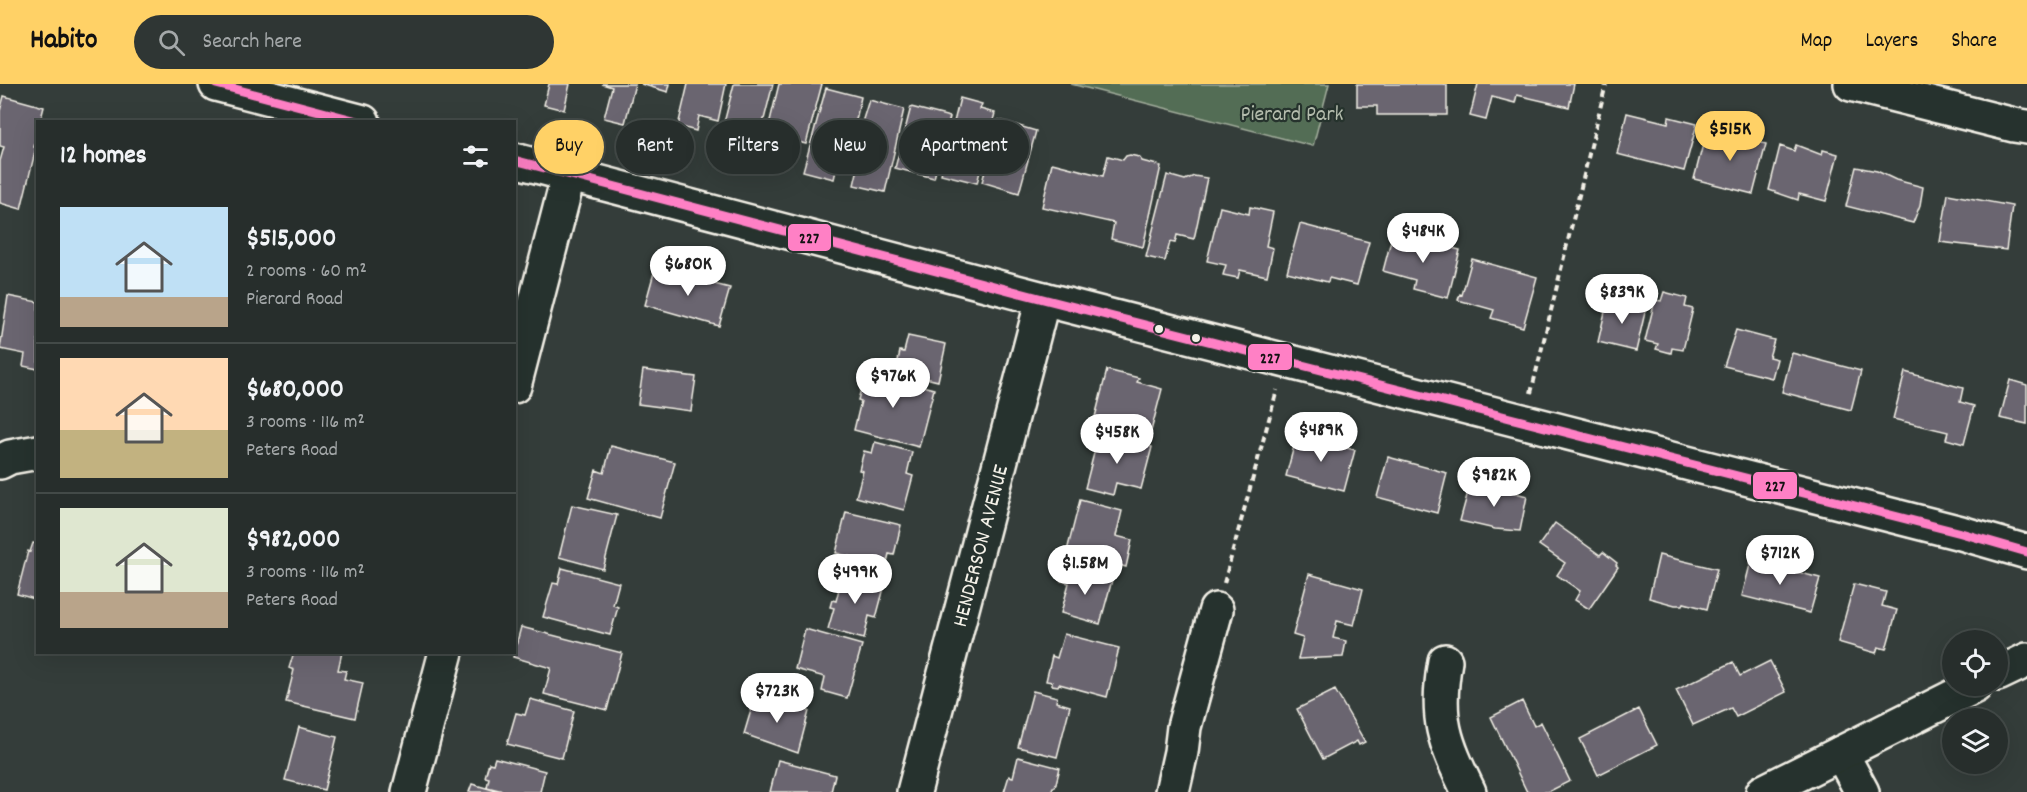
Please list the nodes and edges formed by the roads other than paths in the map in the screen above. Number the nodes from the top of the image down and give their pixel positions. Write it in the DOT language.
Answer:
graph roads {
  1 [pos="216,84"];
  2 [pos="1851,84"];
  3 [pos="355,120"];
  4 [pos="2027,127"];
  5 [pos="516,161"];
  6 [pos="534,165"];
  7 [pos="569,174"];
  8 [pos="1043,299"];
  9 [pos="516,379"];
  10 [pos="36,452"];
  11 [pos="0,462"];
  12 [pos="2027,552"];
  13 [pos="1216,610"];
  14 [pos="445,654"];
  15 [pos="2027,660"];
  16 [pos="1445,661"];
  17 [pos="2008,669"];
  18 [pos="1956,696"];
  19 [pos="1840,753"];
  20 [pos="409,792"];
  21 [pos="914,792"];
  22 [pos="1172,792"];
  23 [pos="1469,792"];
  24 [pos="1763,792"];
  25 [pos="1862,792"];
  1 -- 3 [label="street"];
  2 -- 4 [label="street"];
  5 -- 6 [label="street"];
  7 -- 8 [label="street"];
  7 -- 9 [label="street"];
  8 -- 12 [label="street"];
  8 -- 21 [label="street, HENDERSON AVENUE"];
  10 -- 11 [label="street"];
  13 -- 22 [label="street"];
  14 -- 20 [label="street"];
  15 -- 17 [label="street"];
  16 -- 23 [label="street"];
  18 -- 19 [label="street"];
  19 -- 24 [label="street"];
  19 -- 25 [label="street"];
}
